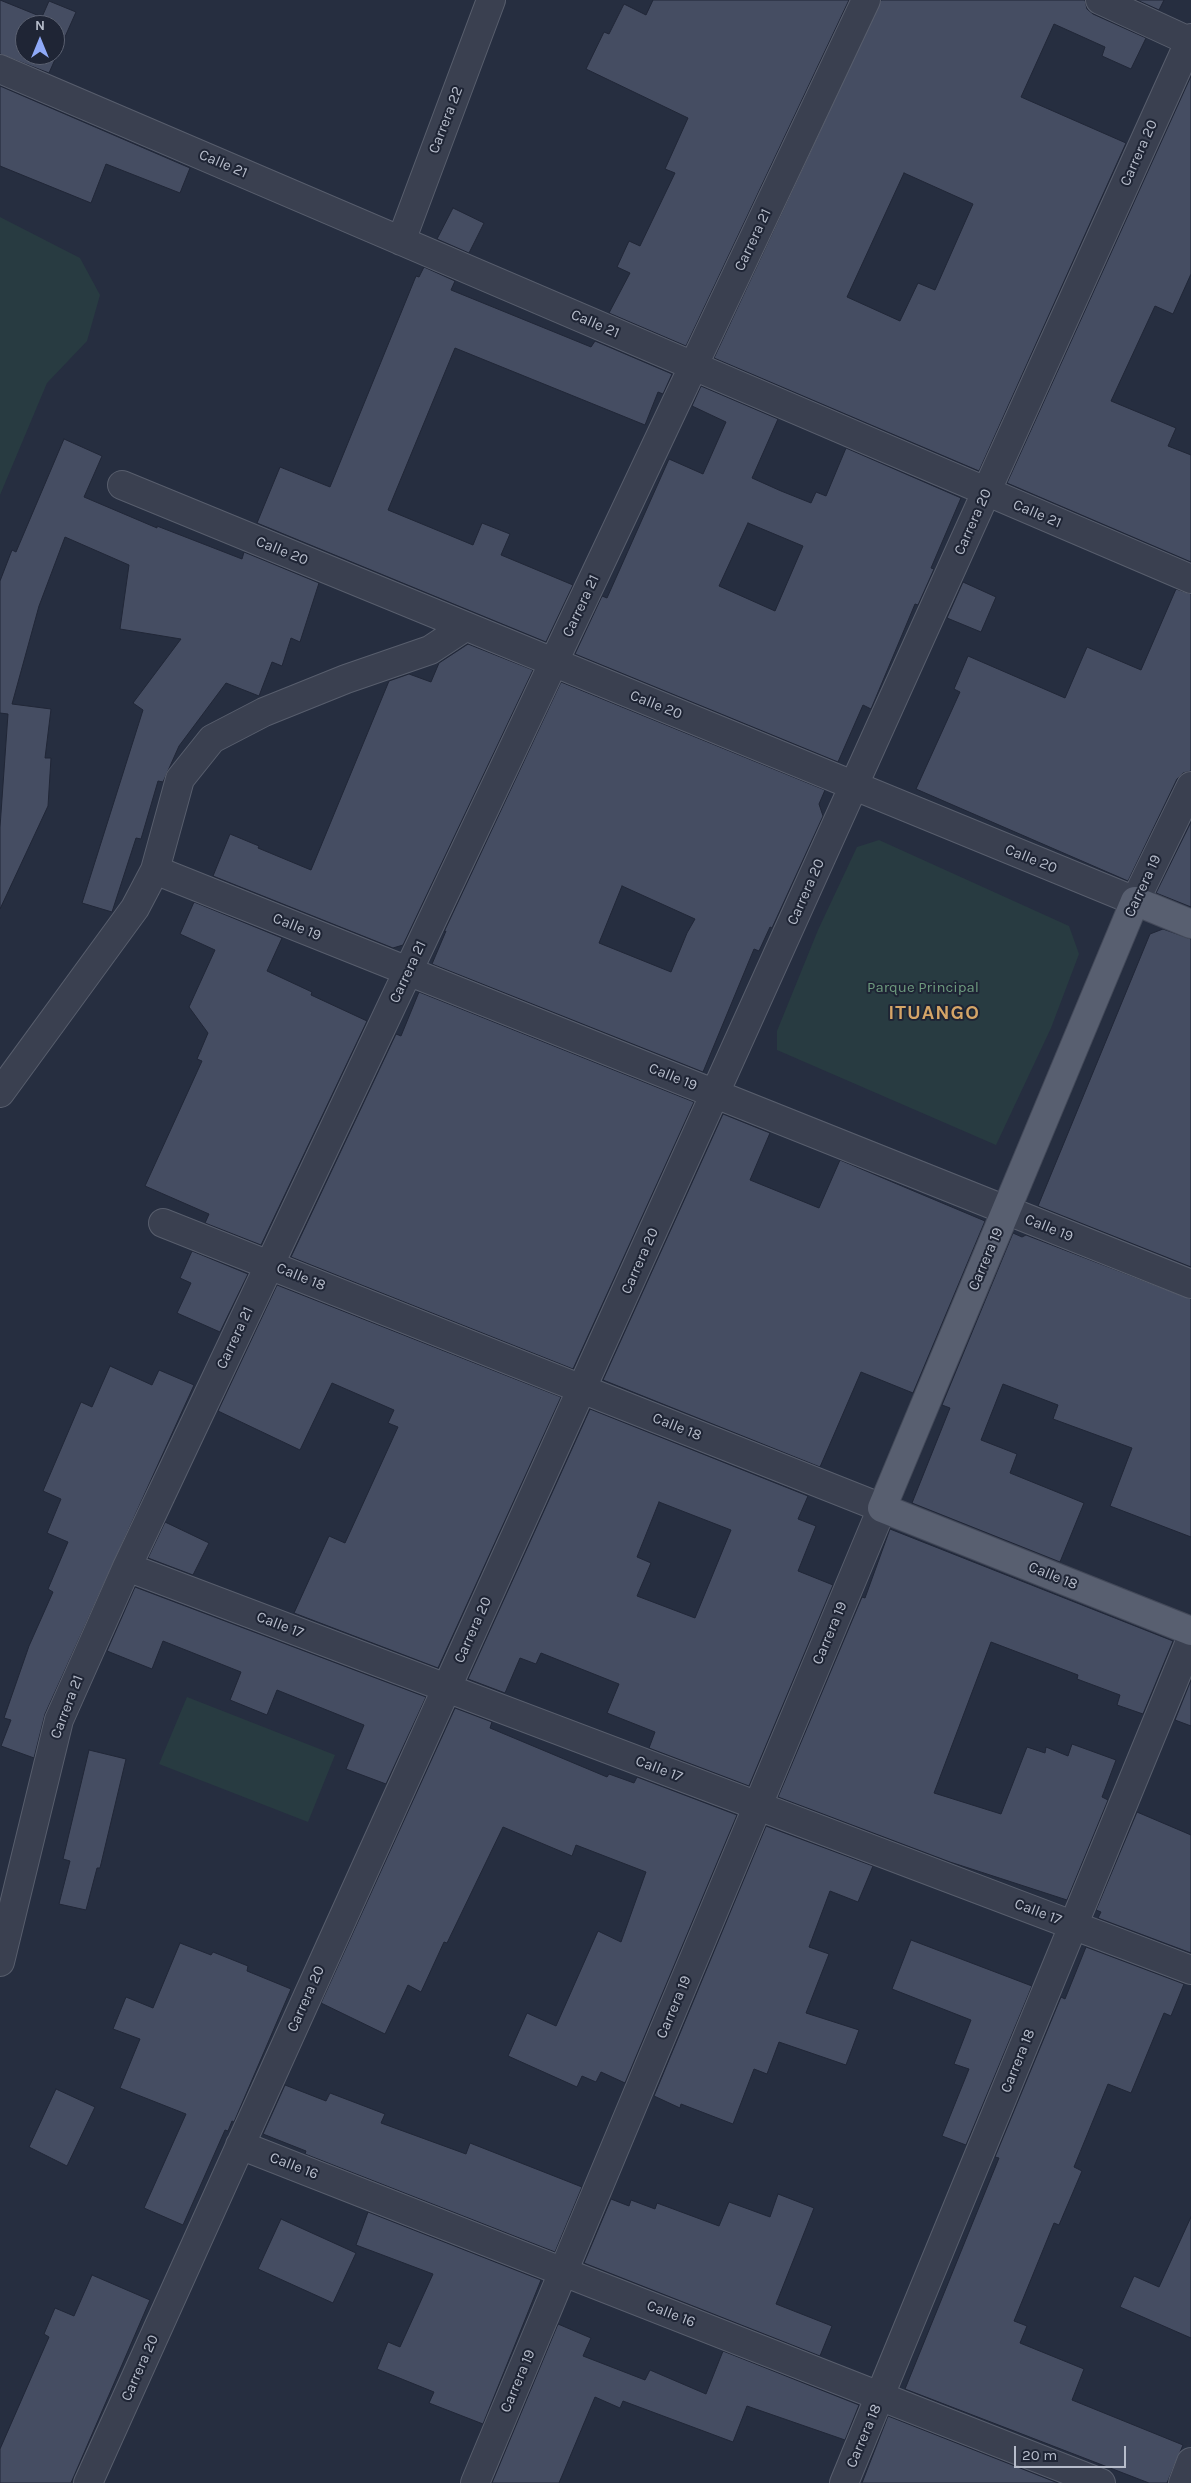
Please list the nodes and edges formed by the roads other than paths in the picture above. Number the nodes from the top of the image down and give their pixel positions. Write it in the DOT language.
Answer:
graph roads {
  1 [pos="491,0"];
  2 [pos="866,0"];
  3 [pos="1100,0"];
  4 [pos="1190,41"];
  5 [pos="0,69"];
  6 [pos="401,240"];
  7 [pos="694,366"];
  8 [pos="122,485"];
  9 [pos="986,492"];
  10 [pos="1191,579"];
  11 [pos="465,627"];
  12 [pos="554,663"];
  13 [pos="854,786"];
  14 [pos="1191,786"];
  15 [pos="155,870"];
  16 [pos="1135,901"];
  17 [pos="1191,924"];
  18 [pos="408,971"];
  19 [pos="0,1093"];
  20 [pos="715,1094"];
  21 [pos="1006,1211"];
  22 [pos="163,1223"];
  23 [pos="270,1265"];
  24 [pos="1191,1284"];
  25 [pos="582,1388"];
  26 [pos="882,1508"];
  27 [pos="127,1567"];
  28 [pos="1191,1631"];
  29 [pos="1191,1639"];
  30 [pos="446,1688"];
  31 [pos="757,1806"];
  32 [pos="1074,1926"];
  33 [pos="0,1962"];
  34 [pos="1191,1970"];
  35 [pos="240,2145"];
  36 [pos="563,2272"];
  37 [pos="881,2396"];
  38 [pos="1191,2462"];
  39 [pos="88,2483"];
  40 [pos="475,2483"];
  41 [pos="844,2483"];
  42 [pos="1102,2483"];
  43 [pos="1183,2483"];
  1 -- 6 [label="street, Carrera 22"];
  2 -- 7 [label="street, Carrera 21"];
  3 -- 4 [label="street"];
  4 -- 9 [label="street, Carrera 20"];
  5 -- 6 [label="street, Calle 21"];
  6 -- 7 [label="street, Calle 21"];
  7 -- 9 [label="street, Calle 21"];
  7 -- 12 [label="street, Carrera 21"];
  8 -- 11 [label="street, Calle 20"];
  9 -- 10 [label="street, Calle 21"];
  9 -- 13 [label="street, Carrera 20"];
  11 -- 12 [label="street, Calle 20"];
  11 -- 15 [label="street"];
  12 -- 13 [label="street, Calle 20"];
  12 -- 18 [label="street, Carrera 21"];
  13 -- 16 [label="street, Calle 20"];
  13 -- 20 [label="street, Carrera 20"];
  14 -- 16 [label="street, Carrera 19"];
  15 -- 18 [label="street, Calle 19"];
  15 -- 19 [label="street"];
  16 -- 17 [label="main road, Calle 20"];
  16 -- 21 [label="main road, Carrera 19"];
  18 -- 20 [label="street, Calle 19"];
  18 -- 23 [label="street, Carrera 21"];
  20 -- 21 [label="street, Calle 19"];
  20 -- 25 [label="street, Carrera 20"];
  21 -- 24 [label="street, Calle 19"];
  21 -- 26 [label="main road, Carrera 19"];
  22 -- 23 [label="street, Calle 18"];
  23 -- 25 [label="street, Calle 18"];
  23 -- 27 [label="street, Carrera 21"];
  25 -- 26 [label="street, Calle 18"];
  25 -- 30 [label="street, Carrera 20"];
  26 -- 28 [label="main road, Calle 18"];
  26 -- 31 [label="street, Carrera 19"];
  27 -- 30 [label="street, Calle 17"];
  27 -- 33 [label="street, Carrera 21"];
  29 -- 32 [label="street, Carrera 18"];
  30 -- 31 [label="street, Calle 17"];
  30 -- 35 [label="street, Carrera 20"];
  31 -- 32 [label="street, Calle 17"];
  31 -- 36 [label="street, Carrera 19"];
  32 -- 34 [label="street, Calle 17"];
  32 -- 37 [label="street, Carrera 18"];
  35 -- 36 [label="street, Calle 16"];
  35 -- 39 [label="street, Carrera 20"];
  36 -- 37 [label="street, Calle 16"];
  36 -- 40 [label="street, Carrera 19"];
  37 -- 41 [label="street, Carrera 18"];
  37 -- 42 [label="street, Calle 16"];
  38 -- 43 [label="street"];
}
